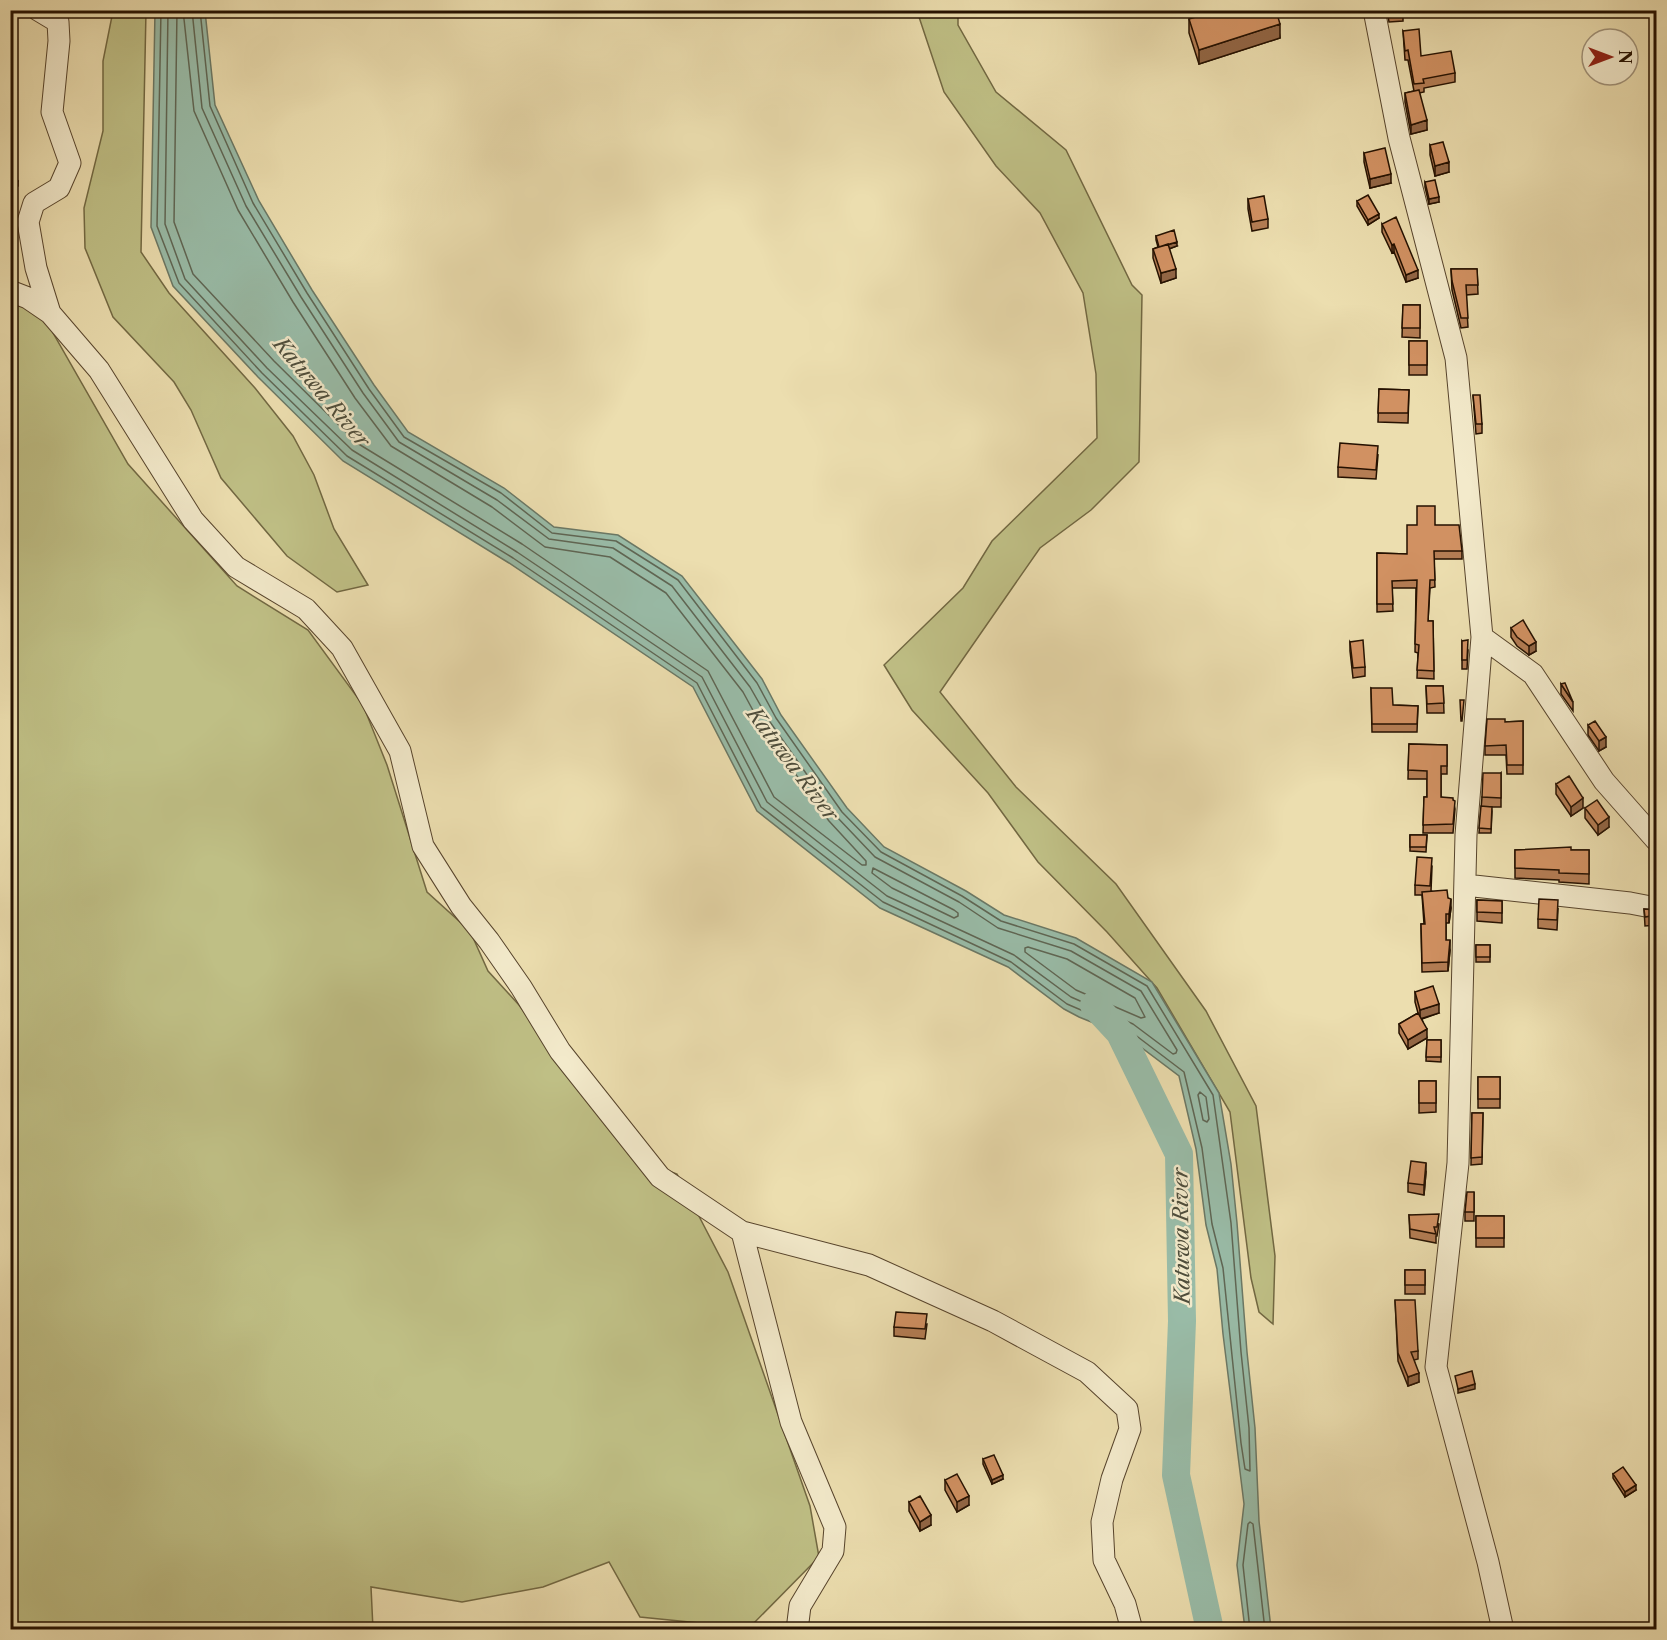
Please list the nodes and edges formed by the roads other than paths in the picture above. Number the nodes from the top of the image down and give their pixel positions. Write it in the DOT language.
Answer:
graph roads {
  1 [pos="38,10"];
  2 [pos="1374,10"];
  3 [pos="10,291"];
  4 [pos="50,313"];
  5 [pos="1482,638"];
  6 [pos="1656,840"];
  7 [pos="1465,885"];
  8 [pos="1656,908"];
  9 [pos="742,1232"];
  10 [pos="797,1629"];
  11 [pos="1132,1629"];
  12 [pos="1503,1629"];
  1 -- 4 [label="street"];
  2 -- 5 [label="street"];
  3 -- 4 [label="street"];
  4 -- 9 [label="street"];
  5 -- 6 [label="street"];
  5 -- 7 [label="street"];
  7 -- 8 [label="street"];
  7 -- 12 [label="street"];
  9 -- 10 [label="street"];
  9 -- 11 [label="street"];
}
